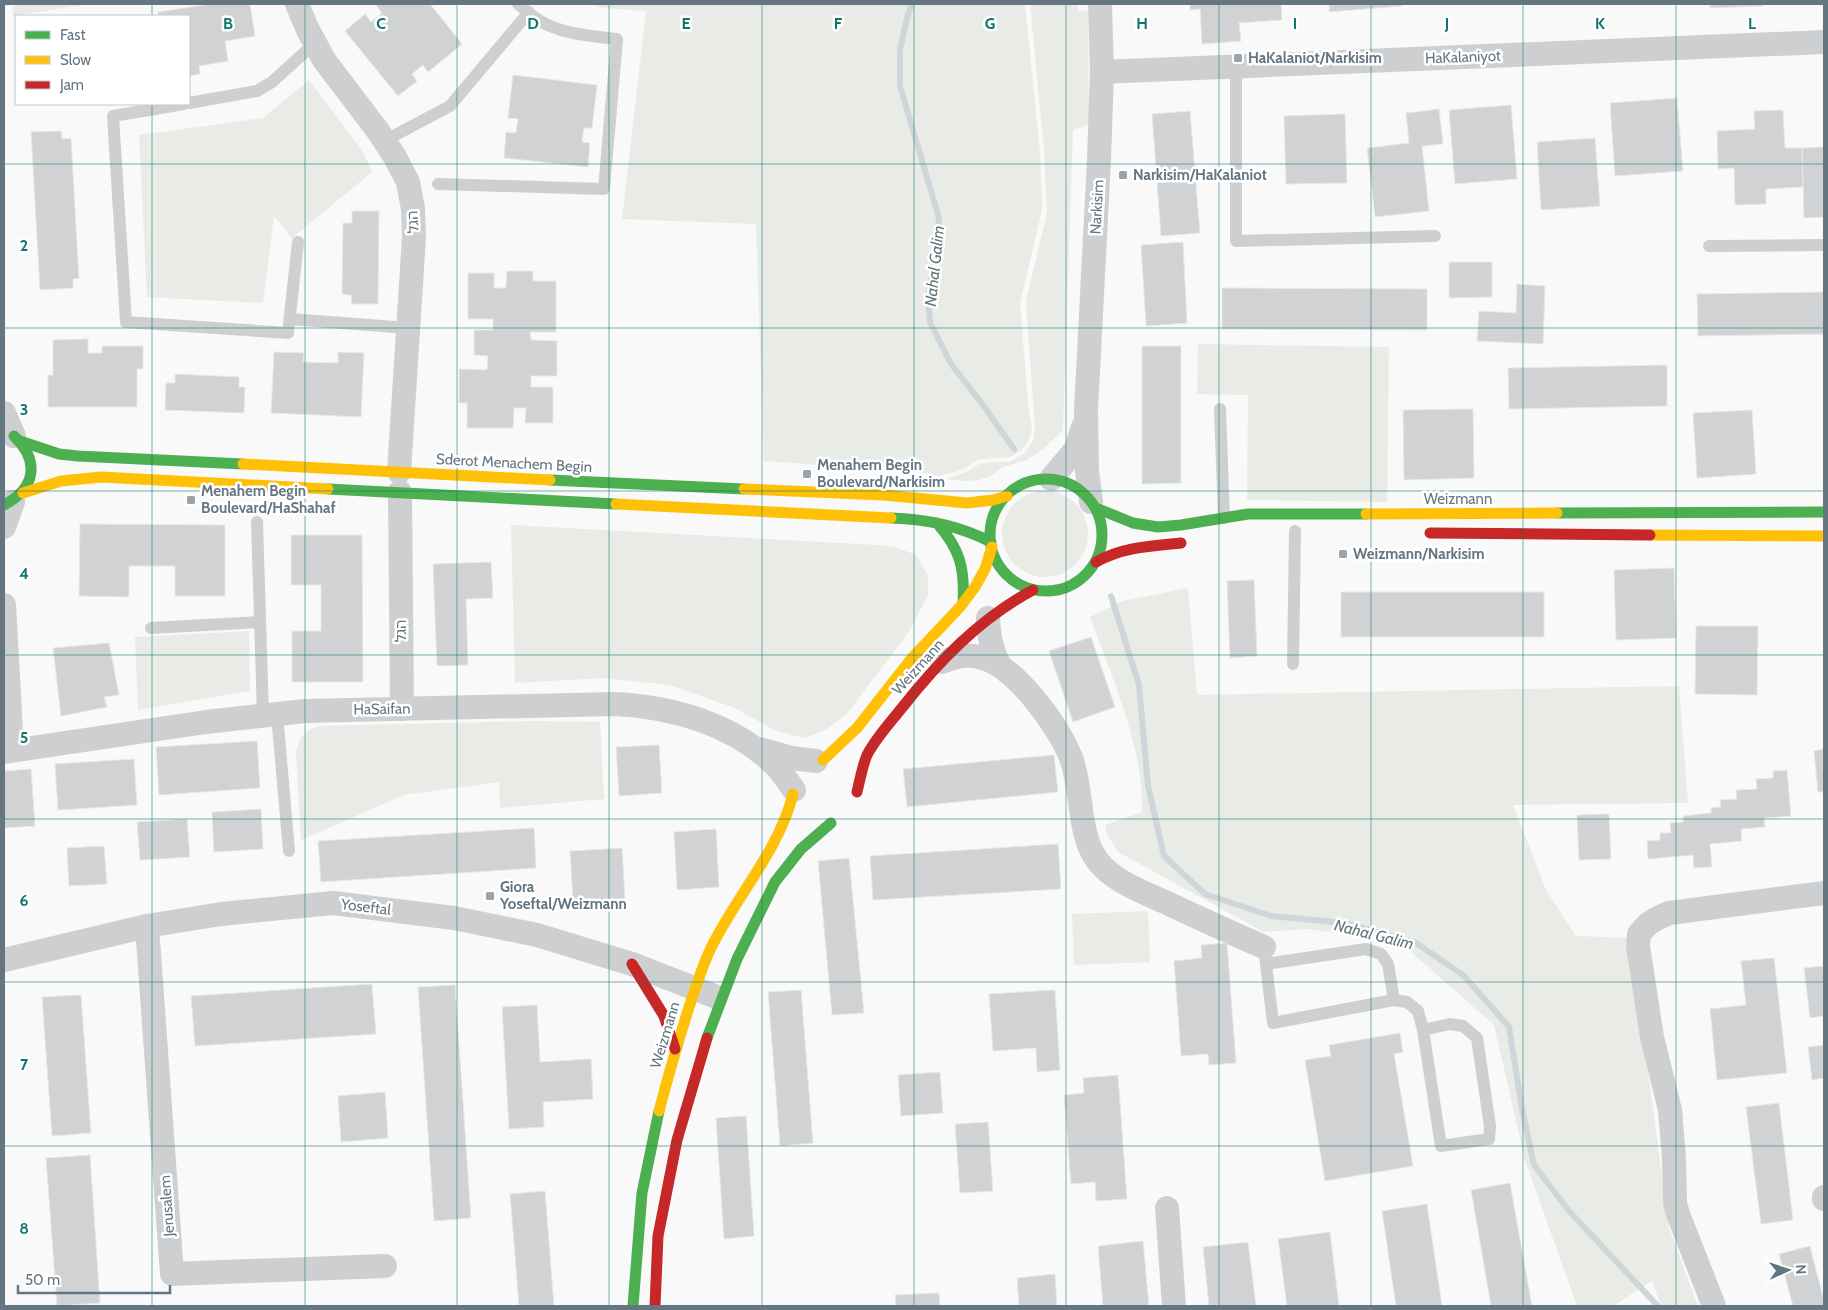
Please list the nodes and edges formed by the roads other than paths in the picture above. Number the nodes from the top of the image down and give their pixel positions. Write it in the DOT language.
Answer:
graph roads {
  1 [pos="297,4"];
  2 [pos="518,4"];
  3 [pos="1100,4"];
  4 [pos="529,12"];
  5 [pos="1824,42"];
  6 [pos="315,43"];
  7 [pos="1236,66"];
  8 [pos="1102,72"];
  9 [pos="190,103"];
  10 [pos="178,105"];
  11 [pos="384,141"];
  12 [pos="438,184"];
  13 [pos="1434,236"];
  14 [pos="298,242"];
  15 [pos="1824,245"];
  16 [pos="1709,246"];
  17 [pos="290,319"];
  18 [pos="408,328"];
  19 [pos="1220,409"];
  20 [pos="1086,410"];
  21 [pos="4,413"];
  22 [pos="13,436"];
  23 [pos="1051,478"];
  24 [pos="399,482"];
  25 [pos="1007,496"];
  26 [pos="13,500"];
  27 [pos="1093,505"];
  28 [pos="1824,512"];
  29 [pos="1224,518"];
  30 [pos="257,522"];
  31 [pos="937,523"];
  32 [pos="4,527"];
  33 [pos="1294,531"];
  34 [pos="1417,532"];
  35 [pos="1824,536"];
  36 [pos="1196,541"];
  37 [pos="992,544"];
  38 [pos="1096,562"];
  39 [pos="1033,590"];
  40 [pos="963,603"];
  41 [pos="4,605"];
  42 [pos="988,618"];
  43 [pos="260,622"];
  44 [pos="151,628"];
  45 [pos="942,662"];
  46 [pos="998,664"];
  47 [pos="1293,664"];
  48 [pos="402,709"];
  49 [pos="270,714"];
  50 [pos="754,747"];
  51 [pos="8,752"];
  52 [pos="850,772"];
  53 [pos="809,773"];
  54 [pos="801,813"];
  55 [pos="815,822"];
  56 [pos="289,850"];
  57 [pos="1824,893"];
  58 [pos="147,926"];
  59 [pos="1265,955"];
  60 [pos="4,960"];
  61 [pos="632,964"];
  62 [pos="696,988"];
  63 [pos="721,999"];
  64 [pos="1394,1000"];
  65 [pos="1423,1030"];
  66 [pos="675,1049"];
  67 [pos="1167,1208"];
  68 [pos="385,1266"];
  69 [pos="633,1306"];
  70 [pos="655,1306"];
  71 [pos="1174,1306"];
  72 [pos="1714,1306"];
  1 -- 6 [label="street, הגל"];
  2 -- 4 [label="lane"];
  3 -- 8 [label="street, Narkisim"];
  4 -- 11 [label="lane"];
  4 -- 12 [label="lane"];
  5 -- 7 [label="street, HaKalaniyot"];
  6 -- 9 [label="lane"];
  6 -- 11 [label="street, הגל"];
  7 -- 8 [label="street, HaKalaniyot"];
  7 -- 13 [label="lane"];
  8 -- 20 [label="street, Narkisim"];
  10 -- 17 [label="lane"];
  11 -- 18 [label="street, הגל"];
  14 -- 17 [label="lane"];
  15 -- 16 [label="lane"];
  17 -- 18 [label="lane"];
  18 -- 24 [label="street, הגל"];
  19 -- 29 [label="lane"];
  20 -- 23 [label="street, Narkisim"];
  20 -- 27 [label="street, Narkisim"];
  21 -- 22 [label="street"];
  22 -- 24 [label="street, Sderot Menachem Begin"];
  22 -- 26 [label="street"];
  23 -- 25 [label="street"];
  23 -- 27 [label="street"];
  24 -- 25 [label="street, Sderot Menachem Begin"];
  24 -- 26 [label="street, Sderot Menachem Begin"];
  24 -- 31 [label="street, Sderot Menachem Begin"];
  24 -- 48 [label="street, הגל"];
  25 -- 37 [label="street"];
  26 -- 32 [label="street"];
  27 -- 29 [label="street, Weizmann"];
  27 -- 38 [label="street"];
  28 -- 29 [label="street, Weizmann"];
  30 -- 43 [label="lane"];
  31 -- 37 [label="street, Sderot Menachem Begin"];
  31 -- 40 [label="street"];
  33 -- 47 [label="lane"];
  34 -- 35 [label="street"];
  36 -- 38 [label="street"];
  37 -- 39 [label="street"];
  37 -- 40 [label="street, Weizmann"];
  38 -- 39 [label="street"];
  39 -- 42 [label="street, Weizmann"];
  40 -- 53 [label="street, Weizmann"];
  41 -- 51 [label="street"];
  42 -- 45 [label="street, Weizmann"];
  42 -- 46 [label="street"];
  43 -- 44 [label="lane"];
  43 -- 49 [label="lane"];
  45 -- 46 [label="street"];
  45 -- 52 [label="street, Weizmann"];
  46 -- 59 [label="street"];
  48 -- 49 [label="street, HaSaifan"];
  48 -- 50 [label="street, HaSaifan"];
  49 -- 51 [label="street, HaSaifan"];
  49 -- 56 [label="lane"];
  50 -- 53 [label="street, HaSaifan"];
  50 -- 53 [label="street, HaSaifan"];
  53 -- 54 [label="street"];
  53 -- 62 [label="street, Weizmann"];
  55 -- 63 [label="street"];
  57 -- 72 [label="street"];
  58 -- 60 [label="street, Yoseftal"];
  58 -- 61 [label="street, Yoseftal"];
  58 -- 68 [label="street, Jerusalem"];
  59 -- 64 [label="lane"];
  59 -- 64 [label="lane"];
  61 -- 62 [label="street, Yoseftal"];
  61 -- 66 [label="street"];
  62 -- 63 [label="street, Yoseftal"];
  62 -- 66 [label="street, Weizmann"];
  63 -- 70 [label="street"];
  64 -- 65 [label="lane"];
  65 -- 65 [label="lane"];
  66 -- 69 [label="street, Weizmann"];
  67 -- 71 [label="street"];
}
